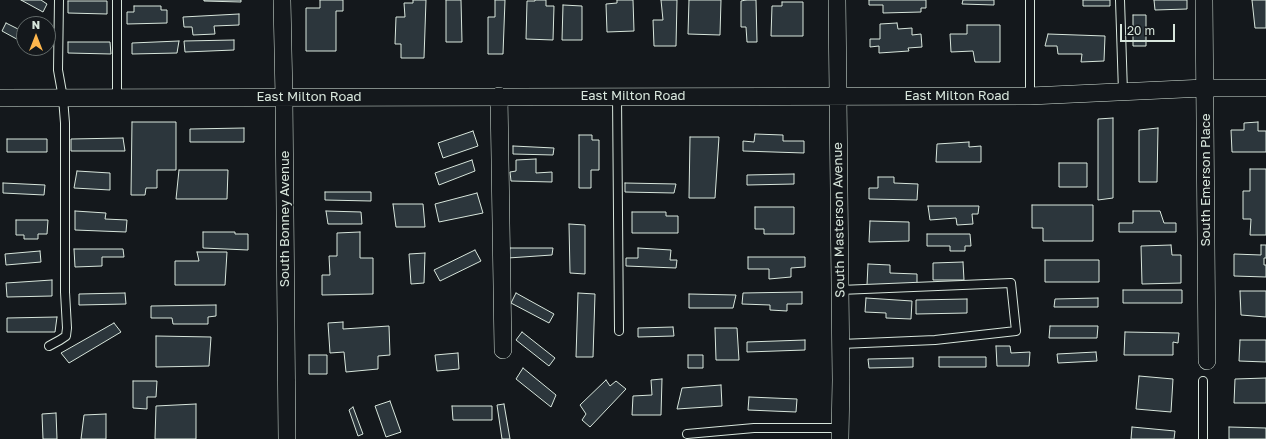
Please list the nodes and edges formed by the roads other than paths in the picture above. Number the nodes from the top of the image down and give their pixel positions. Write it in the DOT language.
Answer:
graph roads {
  1 [pos="59,0"];
  2 [pos="116,0"];
  3 [pos="282,0"];
  4 [pos="837,0"];
  5 [pos="1030,0"];
  6 [pos="1120,0"];
  7 [pos="1204,0"];
  8 [pos="1205,88"];
  9 [pos="1266,88"];
  10 [pos="1123,92"];
  11 [pos="499,96"];
  12 [pos="617,96"];
  13 [pos="837,96"];
  14 [pos="1030,96"];
  15 [pos="284,97"];
  16 [pos="0,98"];
  17 [pos="63,98"];
  18 [pos="118,98"];
  19 [pos="840,290"];
  20 [pos="619,331"];
  21 [pos="840,344"];
  22 [pos="49,346"];
  23 [pos="503,350"];
  24 [pos="1207,361"];
  25 [pos="1203,381"];
  26 [pos="687,434"];
  27 [pos="840,434"];
  28 [pos="286,439"];
  29 [pos="1203,439"];
  1 -- 17 [label="lane"];
  2 -- 18 [label="lane"];
  3 -- 15 [label="street, South Bonney Avenue"];
  4 -- 13 [label="street, South Masterson Avenue"];
  5 -- 14 [label="lane"];
  6 -- 10 [label="lane"];
  7 -- 8 [label="street, South Emerson Place"];
  8 -- 9 [label="street, East Milton Road"];
  8 -- 10 [label="street, East Milton Road"];
  8 -- 24 [label="street, South Emerson Place"];
  10 -- 14 [label="street, East Milton Road"];
  11 -- 12 [label="street, East Milton Road"];
  11 -- 15 [label="street, East Milton Road"];
  11 -- 23 [label="street"];
  12 -- 13 [label="street, East Milton Road"];
  12 -- 20 [label="lane"];
  13 -- 14 [label="street, East Milton Road"];
  13 -- 19 [label="street, South Masterson Avenue"];
  15 -- 18 [label="street, East Milton Road"];
  15 -- 28 [label="street, South Bonney Avenue"];
  16 -- 17 [label="street, East Milton Road"];
  17 -- 18 [label="street, East Milton Road"];
  17 -- 22 [label="lane"];
  19 -- 21 [label="street, South Masterson Avenue"];
  19 -- 21 [label="lane"];
  21 -- 27 [label="street, South Masterson Avenue"];
  25 -- 29 [label="lane"];
  26 -- 27 [label="lane"];
}
